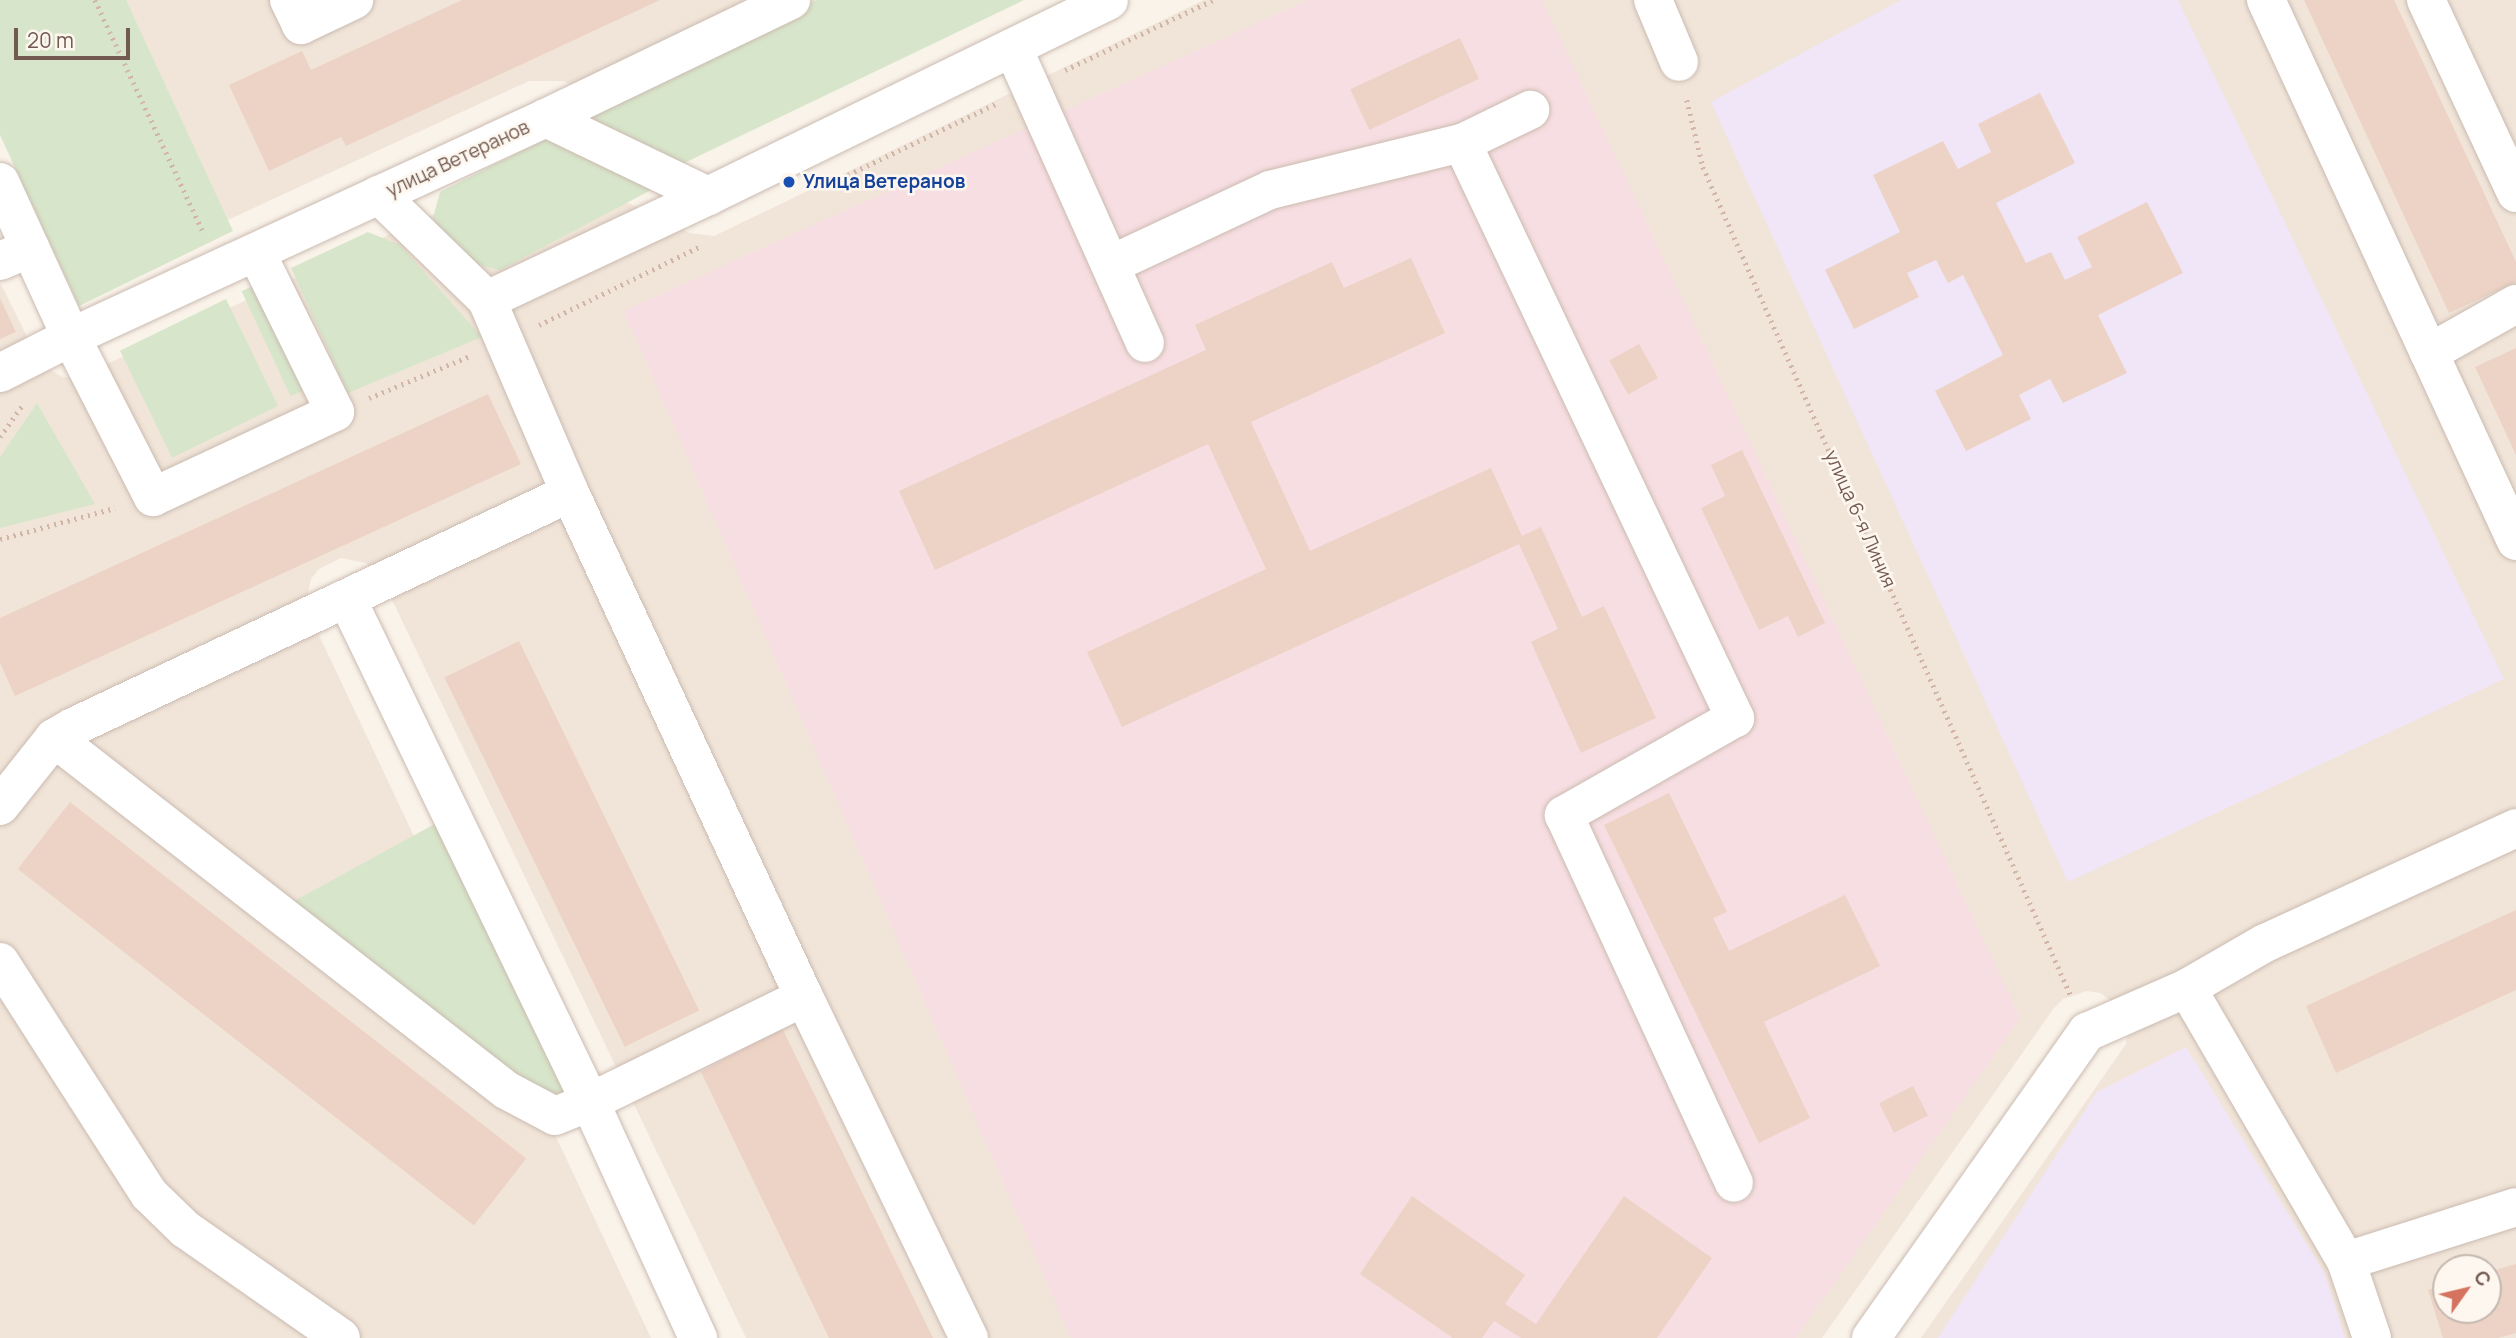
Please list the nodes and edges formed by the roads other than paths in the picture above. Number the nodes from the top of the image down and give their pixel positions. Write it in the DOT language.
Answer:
graph roads {
  1 [pos="289,0"];
  2 [pos="354,0"];
  3 [pos="791,0"];
  4 [pos="1109,0"];
  5 [pos="1653,0"];
  6 [pos="2266,0"];
  7 [pos="2426,0"];
  8 [pos="1013,48"];
  9 [pos="1679,62"];
  10 [pos="1530,110"];
  11 [pos="546,118"];
  12 [pos="1462,143"];
  13 [pos="0,182"];
  14 [pos="2516,193"];
  15 [pos="379,195"];
  16 [pos="708,196"];
  17 [pos="256,252"];
  18 [pos="15,255"];
  19 [pos="1112,264"];
  20 [pos="487,299"];
  21 [pos="2516,304"];
  22 [pos="71,337"];
  23 [pos="1145,343"];
  24 [pos="2429,353"];
  25 [pos="0,373"];
  26 [pos="570,493"];
  27 [pos="2516,541"];
  28 [pos="347,599"];
  29 [pos="54,738"];
  30 [pos="0,806"];
  31 [pos="2516,828"];
  32 [pos="0,962"];
  33 [pos="2187,988"];
  34 [pos="804,997"];
  35 [pos="590,1102"];
  36 [pos="1734,1183"];
  37 [pos="2516,1207"];
  38 [pos="2346,1261"];
  39 [pos="341,1338"];
  40 [pos="698,1338"];
  41 [pos="969,1338"];
  42 [pos="1871,1338"];
  43 [pos="2372,1338"];
  1 -- 2 [label="street"];
  3 -- 11 [label="street"];
  4 -- 8 [label="street"];
  5 -- 9 [label="street"];
  6 -- 24 [label="street"];
  7 -- 14 [label="street"];
  8 -- 16 [label="street"];
  8 -- 19 [label="street"];
  10 -- 12 [label="street"];
  11 -- 15 [label="street, улица Ветеранов"];
  11 -- 16 [label="street, улица Ветеранов"];
  12 -- 19 [label="street"];
  12 -- 36 [label="street"];
  13 -- 18 [label="street"];
  15 -- 17 [label="street, улица Ветеранов"];
  15 -- 20 [label="street"];
  16 -- 20 [label="street"];
  17 -- 22 [label="street, улица Ветеранов"];
  17 -- 22 [label="street"];
  18 -- 22 [label="street"];
  19 -- 23 [label="street"];
  20 -- 26 [label="street"];
  21 -- 24 [label="street"];
  22 -- 25 [label="street, улица Ветеранов"];
  24 -- 27 [label="street"];
  26 -- 28 [label="street"];
  26 -- 34 [label="street"];
  28 -- 29 [label="street"];
  28 -- 35 [label="street"];
  29 -- 30 [label="street"];
  29 -- 35 [label="street"];
  31 -- 33 [label="street"];
  32 -- 39 [label="street"];
  33 -- 38 [label="street"];
  33 -- 42 [label="street"];
  34 -- 35 [label="street"];
  34 -- 41 [label="street"];
  35 -- 40 [label="street"];
  37 -- 38 [label="street"];
  38 -- 43 [label="street"];
}
